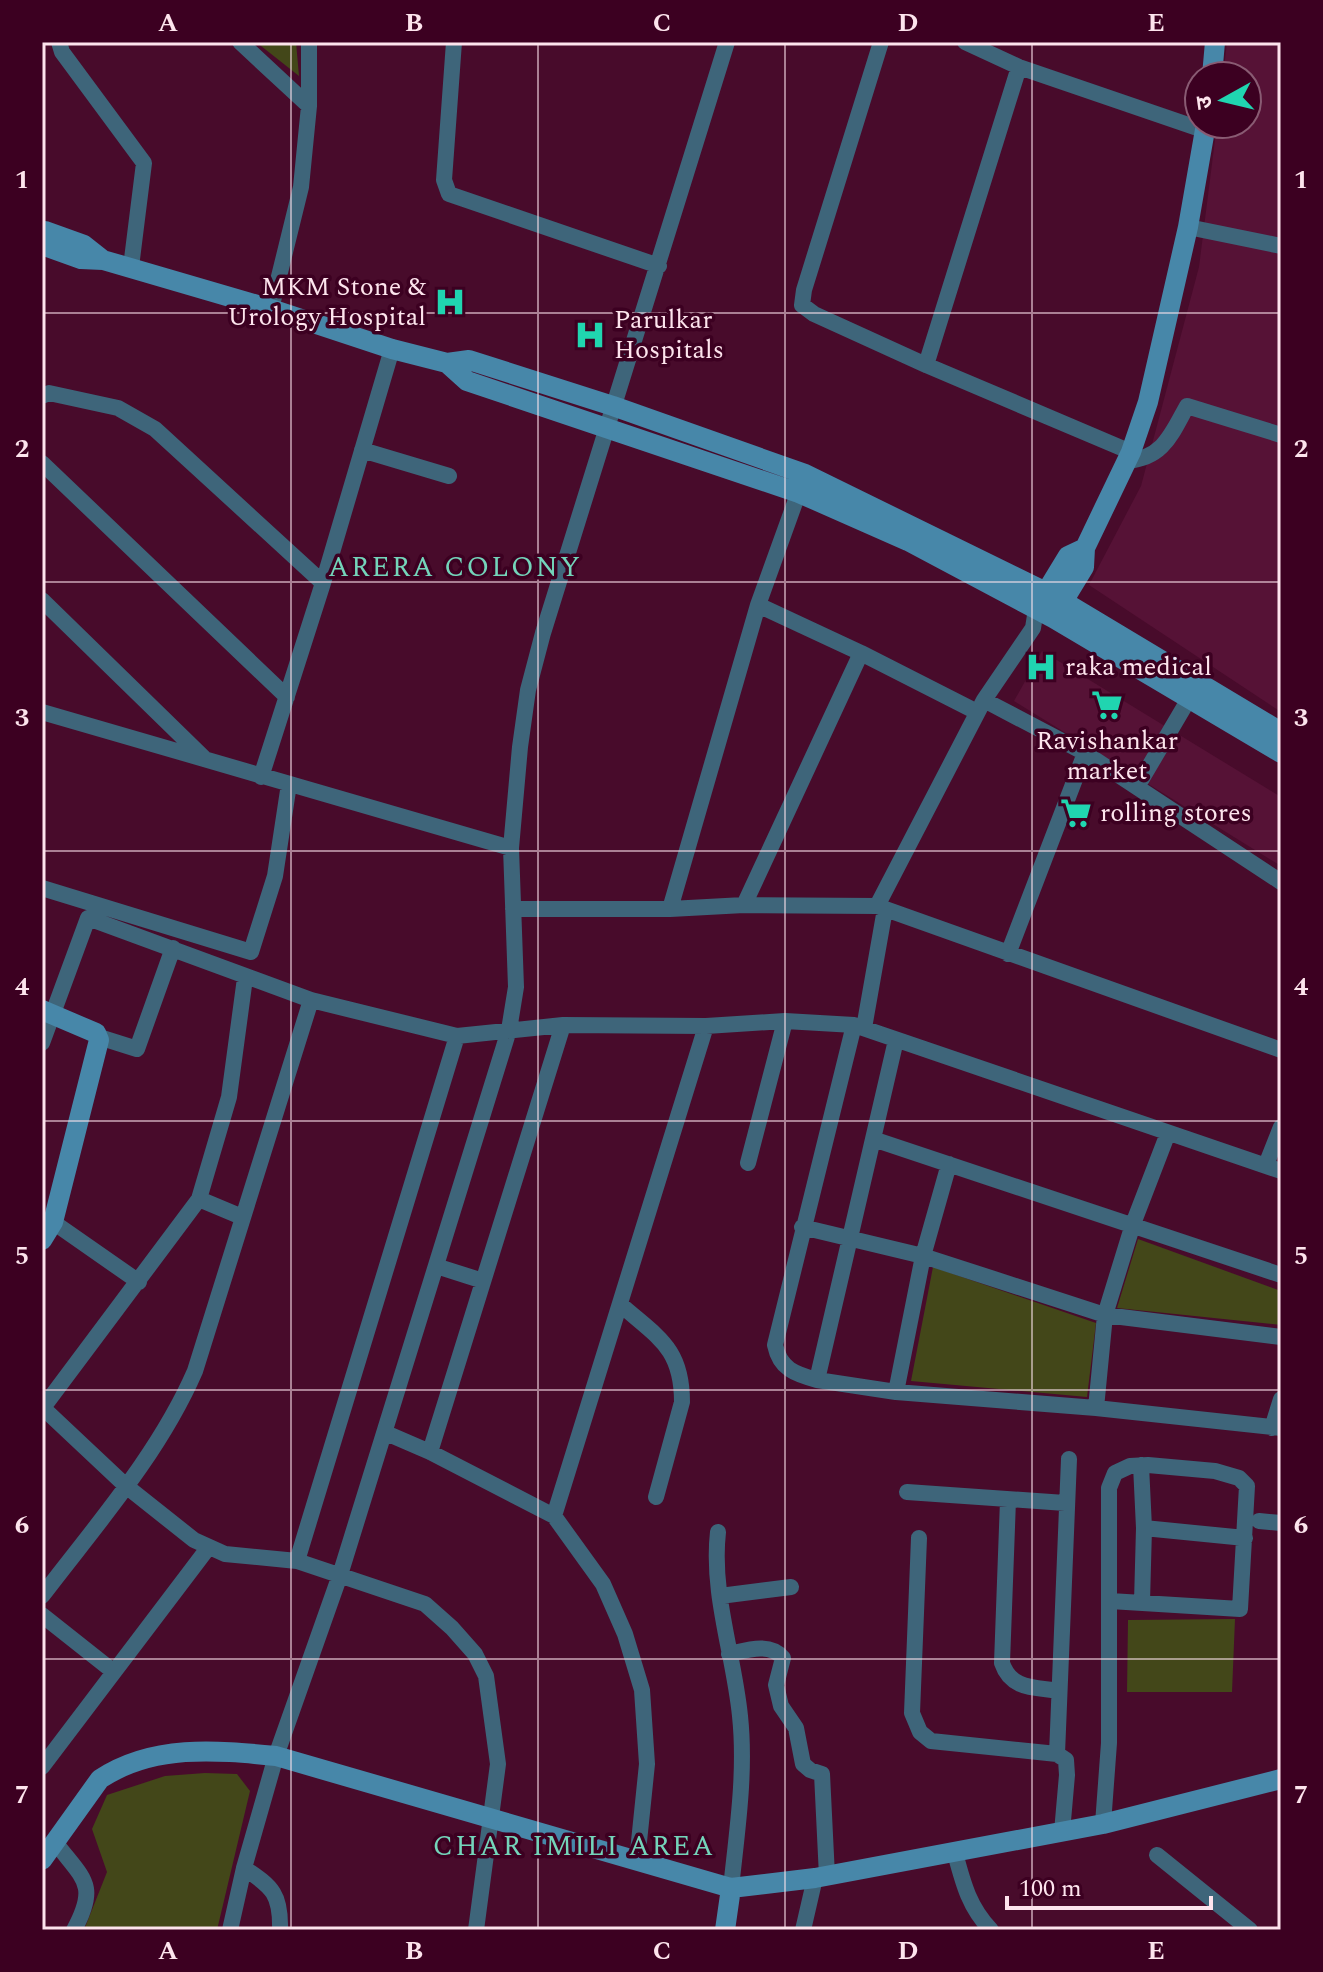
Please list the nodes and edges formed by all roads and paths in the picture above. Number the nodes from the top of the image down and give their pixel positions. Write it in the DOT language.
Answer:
graph roads {
  1 [pos="59,42"];
  2 [pos="240,42"];
  3 [pos="309,42"];
  4 [pos="454,42"];
  5 [pos="727,42"];
  6 [pos="881,42"];
  7 [pos="965,42"];
  8 [pos="1019,67"];
  9 [pos="309,106"];
  10 [pos="1183,120"];
  11 [pos="1204,140"];
  12 [pos="1188,227"];
  13 [pos="43,235"];
  14 [pos="1281,246"];
  15 [pos="659,266"];
  16 [pos="131,267"];
  17 [pos="271,309"];
  18 [pos="392,349"];
  19 [pos="447,363"];
  20 [pos="926,365"];
  21 [pos="42,396"];
  22 [pos="613,406"];
  23 [pos="607,426"];
  24 [pos="1281,435"];
  25 [pos="362,450"];
  26 [pos="1129,456"];
  27 [pos="42,463"];
  28 [pos="449,476"];
  29 [pos="802,484"];
  30 [pos="323,583"];
  31 [pos="42,600"];
  32 [pos="758,605"];
  33 [pos="1046,610"];
  34 [pos="861,653"];
  35 [pos="287,697"];
  36 [pos="1190,697"];
  37 [pos="981,706"];
  38 [pos="42,712"];
  39 [pos="1281,732"];
  40 [pos="1085,753"];
  41 [pos="1281,753"];
  42 [pos="207,760"];
  43 [pos="261,777"];
  44 [pos="289,784"];
  45 [pos="1137,787"];
  46 [pos="511,848"];
  47 [pos="1281,882"];
  48 [pos="42,888"];
  49 [pos="744,905"];
  50 [pos="881,908"];
  51 [pos="513,909"];
  52 [pos="670,909"];
  53 [pos="173,948"];
  54 [pos="1008,954"];
  55 [pos="245,978"];
  56 [pos="311,1000"];
  57 [pos="47,1012"];
  58 [pos="785,1021"];
  59 [pos="563,1025"];
  60 [pos="706,1026"];
  61 [pos="859,1027"];
  62 [pos="509,1030"];
  63 [pos="457,1036"];
  64 [pos="99,1037"];
  65 [pos="896,1040"];
  66 [pos="42,1043"];
  67 [pos="1281,1050"];
  68 [pos="1281,1127"];
  69 [pos="1168,1133"];
  70 [pos="873,1139"];
  71 [pos="748,1163"];
  72 [pos="949,1164"];
  73 [pos="1274,1168"];
  74 [pos="199,1199"];
  75 [pos="242,1217"];
  76 [pos="1133,1224"];
  77 [pos="802,1227"];
  78 [pos="48,1231"];
  79 [pos="848,1238"];
  80 [pos="923,1256"];
  81 [pos="436,1266"];
  82 [pos="1281,1275"];
  83 [pos="483,1281"];
  84 [pos="139,1282"];
  85 [pos="620,1304"];
  86 [pos="1105,1315"];
  87 [pos="1281,1337"];
  88 [pos="817,1380"];
  89 [pos="896,1392"];
  90 [pos="1281,1399"];
  91 [pos="42,1408"];
  92 [pos="1096,1408"];
  93 [pos="1276,1428"];
  94 [pos="386,1433"];
  95 [pos="430,1452"];
  96 [pos="1069,1459"];
  97 [pos="1141,1465"];
  98 [pos="126,1486"];
  99 [pos="907,1492"];
  100 [pos="656,1497"];
  101 [pos="1008,1500"];
  102 [pos="1065,1503"];
  103 [pos="554,1516"];
  104 [pos="1259,1521"];
  105 [pos="1281,1523"];
  106 [pos="1144,1528"];
  107 [pos="718,1532"];
  108 [pos="919,1538"];
  109 [pos="1245,1538"];
  110 [pos="208,1548"];
  111 [pos="297,1561"];
  112 [pos="340,1575"];
  113 [pos="791,1587"];
  114 [pos="42,1596"];
  115 [pos="720,1596"];
  116 [pos="1110,1601"];
  117 [pos="1142,1602"];
  118 [pos="42,1615"];
  119 [pos="729,1654"];
  120 [pos="114,1672"];
  121 [pos="1059,1691"];
  122 [pos="1057,1754"];
  123 [pos="276,1756"];
  124 [pos="42,1767"];
  125 [pos="1281,1779"];
  126 [pos="492,1820"];
  127 [pos="1103,1824"];
  128 [pos="1062,1832"];
  129 [pos="48,1836"];
  130 [pos="955,1853"];
  131 [pos="1157,1855"];
  132 [pos="42,1860"];
  133 [pos="637,1861"];
  134 [pos="244,1868"];
  135 [pos="821,1877"];
  136 [pos="731,1888"];
  137 [pos="74,1930"];
  138 [pos="230,1930"];
  139 [pos="280,1930"];
  140 [pos="476,1930"];
  141 [pos="725,1930"];
  142 [pos="803,1930"];
  143 [pos="991,1930"];
  144 [pos="1250,1930"];
  1 -- 16 [label="street"];
  2 -- 9 [label="street"];
  3 -- 9 [label="street"];
  4 -- 15 [label="street"];
  5 -- 15 [label="street"];
  6 -- 20 [label="street"];
  7 -- 8 [label="street"];
  8 -- 10 [label="street"];
  8 -- 20 [label="street"];
  9 -- 17 [label="street"];
  11 -- 12 [label="main road"];
  12 -- 14 [label="street"];
  12 -- 26 [label="main road"];
  13 -- 16 [label="main road"];
  15 -- 22 [label="street"];
  16 -- 17 [label="main road"];
  17 -- 18 [label="main road"];
  18 -- 19 [label="main road"];
  18 -- 25 [label="street"];
  19 -- 22 [label="main road"];
  19 -- 23 [label="main road"];
  20 -- 26 [label="street"];
  21 -- 30 [label="street"];
  22 -- 23 [label="street"];
  22 -- 29 [label="main road"];
  23 -- 29 [label="main road"];
  23 -- 46 [label="street"];
  24 -- 26 [label="street"];
  25 -- 28 [label="street"];
  25 -- 30 [label="street"];
  26 -- 33 [label="main road"];
  27 -- 35 [label="street"];
  29 -- 32 [label="street"];
  29 -- 33 [label="main road"];
  30 -- 35 [label="street"];
  31 -- 42 [label="street"];
  32 -- 34 [label="street"];
  32 -- 52 [label="street"];
  33 -- 36 [label="main road"];
  33 -- 37 [label="street"];
  33 -- 39 [label="main road"];
  34 -- 37 [label="street"];
  34 -- 49 [label="street"];
  35 -- 43 [label="street"];
  36 -- 41 [label="main road"];
  36 -- 45 [label="street"];
  37 -- 40 [label="street"];
  37 -- 50 [label="street"];
  38 -- 42 [label="street"];
  40 -- 45 [label="street"];
  40 -- 54 [label="street"];
  42 -- 43 [label="street"];
  43 -- 44 [label="street"];
  44 -- 46 [label="street"];
  44 -- 48 [label="street"];
  45 -- 47 [label="street"];
  46 -- 51 [label="street"];
  49 -- 50 [label="street"];
  49 -- 52 [label="street"];
  50 -- 54 [label="street"];
  50 -- 61 [label="street"];
  51 -- 52 [label="street"];
  51 -- 62 [label="street"];
  53 -- 55 [label="street"];
  53 -- 57 [label="street"];
  53 -- 64 [label="street"];
  54 -- 67 [label="street"];
  55 -- 56 [label="street"];
  55 -- 74 [label="street"];
  56 -- 63 [label="street"];
  56 -- 75 [label="street"];
  57 -- 64 [label="main road"];
  57 -- 66 [label="street"];
  58 -- 60 [label="street"];
  58 -- 61 [label="street"];
  58 -- 71 [label="street"];
  59 -- 60 [label="street"];
  59 -- 62 [label="street"];
  59 -- 83 [label="street"];
  60 -- 85 [label="street"];
  61 -- 65 [label="street"];
  61 -- 77 [label="street"];
  62 -- 63 [label="street"];
  62 -- 81 [label="street"];
  63 -- 111 [label="street"];
  64 -- 78 [label="main road"];
  65 -- 69 [label="street"];
  65 -- 70 [label="street"];
  68 -- 73 [label="street"];
  69 -- 73 [label="street"];
  69 -- 76 [label="street"];
  70 -- 72 [label="street"];
  70 -- 79 [label="street"];
  72 -- 76 [label="street"];
  72 -- 80 [label="street"];
  74 -- 75 [label="street"];
  74 -- 84 [label="street"];
  75 -- 98 [label="street"];
  76 -- 82 [label="street"];
  76 -- 86 [label="street"];
  77 -- 79 [label="street"];
  77 -- 88 [label="street"];
  78 -- 84 [label="street"];
  79 -- 80 [label="street"];
  79 -- 88 [label="street"];
  80 -- 86 [label="street"];
  80 -- 89 [label="street"];
  81 -- 83 [label="street"];
  81 -- 94 [label="street"];
  83 -- 95 [label="street"];
  84 -- 91 [label="street"];
  85 -- 100 [label="street"];
  85 -- 103 [label="street"];
  86 -- 87 [label="street"];
  86 -- 92 [label="street"];
  88 -- 89 [label="street"];
  89 -- 92 [label="street"];
  90 -- 93 [label="street"];
  91 -- 98 [label="street"];
  92 -- 93 [label="street"];
  94 -- 95 [label="street"];
  94 -- 112 [label="street"];
  95 -- 103 [label="street"];
  96 -- 102 [label="street"];
  97 -- 106 [label="street"];
  97 -- 109 [label="street"];
  97 -- 116 [label="street"];
  98 -- 110 [label="street"];
  98 -- 114 [label="street"];
  99 -- 101 [label="street"];
  101 -- 102 [label="street"];
  101 -- 121 [label="street"];
  102 -- 121 [label="street"];
  103 -- 133 [label="street"];
  104 -- 105 [label="street"];
  106 -- 109 [label="street"];
  106 -- 117 [label="street"];
  107 -- 115 [label="street"];
  108 -- 122 [label="street"];
  109 -- 117 [label="street"];
  110 -- 111 [label="street"];
  110 -- 120 [label="street"];
  111 -- 112 [label="street"];
  112 -- 123 [label="street"];
  112 -- 126 [label="street"];
  113 -- 115 [label="street"];
  115 -- 119 [label="street"];
  116 -- 117 [label="street"];
  116 -- 127 [label="street"];
  118 -- 120 [label="street"];
  119 -- 135 [label="street"];
  119 -- 136 [label="street"];
  120 -- 124 [label="street"];
  121 -- 122 [label="street"];
  122 -- 128 [label="street"];
  123 -- 126 [label="main road"];
  123 -- 129 [label="main road"];
  123 -- 134 [label="street"];
  125 -- 127 [label="main road"];
  126 -- 133 [label="main road"];
  126 -- 140 [label="street"];
  127 -- 128 [label="main road"];
  128 -- 130 [label="main road"];
  129 -- 132 [label="main road"];
  129 -- 137 [label="street"];
  130 -- 135 [label="main road"];
  130 -- 143 [label="street"];
  131 -- 144 [label="street"];
  133 -- 136 [label="main road"];
  134 -- 138 [label="street"];
  134 -- 139 [label="street"];
  135 -- 136 [label="main road"];
  135 -- 142 [label="street"];
  136 -- 141 [label="main road"];
}
